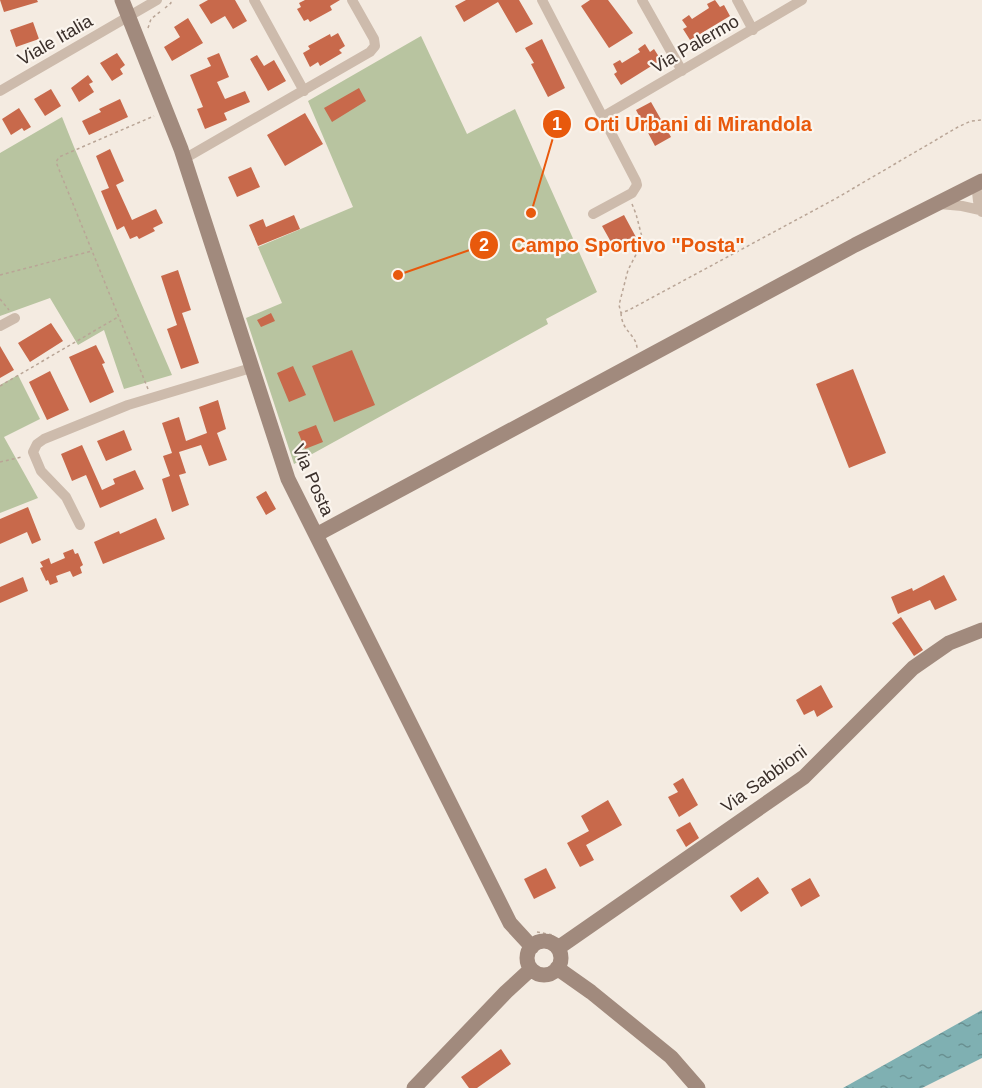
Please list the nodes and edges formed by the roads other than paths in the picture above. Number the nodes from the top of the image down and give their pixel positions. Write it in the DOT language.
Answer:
graph roads {
  1 [pos="123,0"];
  2 [pos="157,0"];
  3 [pos="254,0"];
  4 [pos="352,0"];
  5 [pos="542,0"];
  6 [pos="642,0"];
  7 [pos="737,0"];
  8 [pos="802,0"];
  9 [pos="129,16"];
  10 [pos="753,30"];
  11 [pos="682,71"];
  12 [pos="0,91"];
  13 [pos="304,91"];
  14 [pos="604,116"];
  15 [pos="184,159"];
  16 [pos="980,184"];
  17 [pos="936,204"];
  18 [pos="981,211"];
  19 [pos="593,214"];
  20 [pos="15,318"];
  21 [pos="0,326"];
  22 [pos="251,369"];
  23 [pos="80,525"];
  24 [pos="316,536"];
  25 [pos="982,630"];
  26 [pos="557,941"];
  27 [pos="532,947"];
  28 [pos="557,968"];
  29 [pos="531,969"];
  30 [pos="414,1088"];
  31 [pos="698,1088"];
  1 -- 9 [label="street, Via Posta"];
  2 -- 9 [label="street, Viale Italia"];
  3 -- 13 [label="street"];
  4 -- 13 [label="street"];
  5 -- 14 [label="street"];
  6 -- 11 [label="street"];
  7 -- 10 [label="street"];
  8 -- 10 [label="street, Via Palermo"];
  9 -- 12 [label="street, Viale Italia"];
  9 -- 15 [label="street, Via Posta"];
  10 -- 11 [label="street, Via Palermo"];
  11 -- 14 [label="street, Via Palermo"];
  13 -- 15 [label="street"];
  14 -- 19 [label="street"];
  15 -- 22 [label="street, Via Posta"];
  16 -- 17 [label="street"];
  16 -- 18 [label="street"];
  17 -- 18 [label="street"];
  17 -- 24 [label="street"];
  20 -- 21 [label="street"];
  22 -- 23 [label="street"];
  22 -- 24 [label="street, Via Posta"];
  24 -- 27 [label="street, Via Posta"];
  25 -- 26 [label="street, Via Sabbioni"];
  26 -- 27 [label="street"];
  26 -- 28 [label="street"];
  27 -- 29 [label="street"];
  28 -- 29 [label="street"];
  28 -- 31 [label="street"];
  29 -- 30 [label="street"];
}
